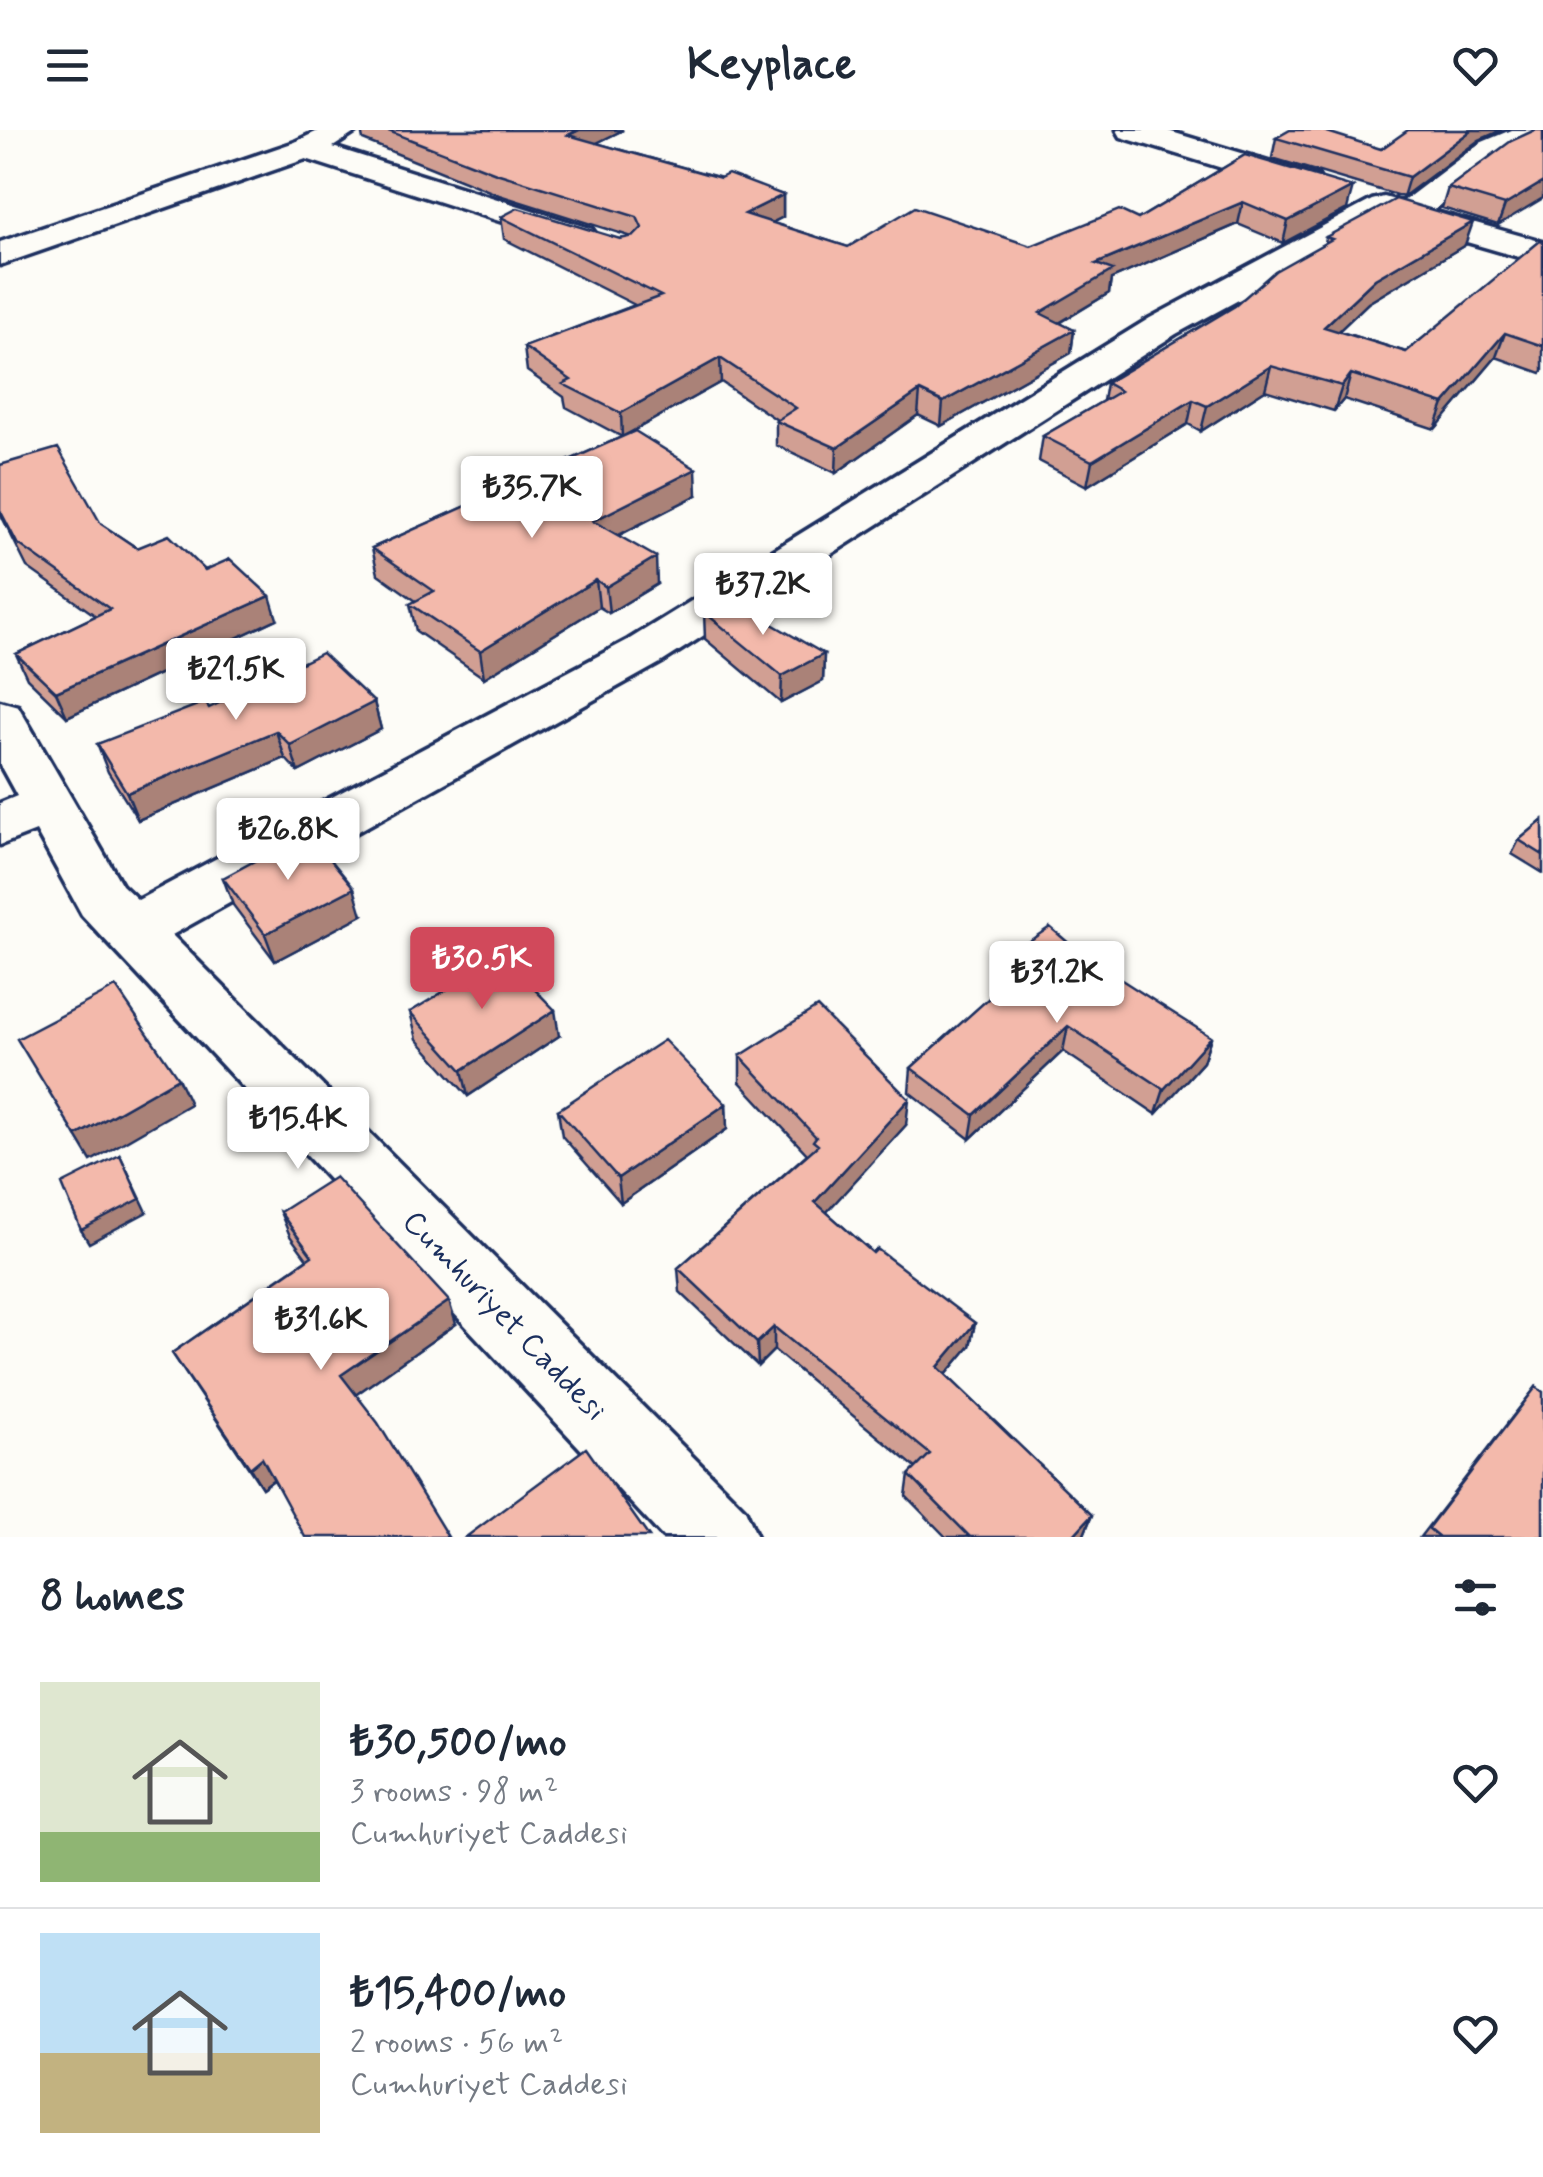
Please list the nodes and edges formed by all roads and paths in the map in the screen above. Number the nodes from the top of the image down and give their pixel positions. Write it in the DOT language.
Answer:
graph roads {
  1 [pos="344,130"];
  2 [pos="1132,130"];
  3 [pos="1538,130"];
  4 [pos="306,150"];
  5 [pos="1368,202"];
  6 [pos="604,243"];
  7 [pos="1543,252"];
  8 [pos="0,254"];
  9 [pos="0,718"];
  10 [pos="24,814"];
  11 [pos="132,930"];
  12 [pos="717,1537"];
  1 -- 4 [label="street"];
  2 -- 5 [label="street"];
  3 -- 5 [label="street"];
  4 -- 6 [label="street"];
  4 -- 8 [label="street"];
  5 -- 7 [label="street"];
  5 -- 11 [label="street"];
  9 -- 10 [label="street, Cumhuriyet Caddesi"];
  10 -- 11 [label="street, Cumhuriyet Caddesi"];
  11 -- 12 [label="street, Cumhuriyet Caddesi"];
}
